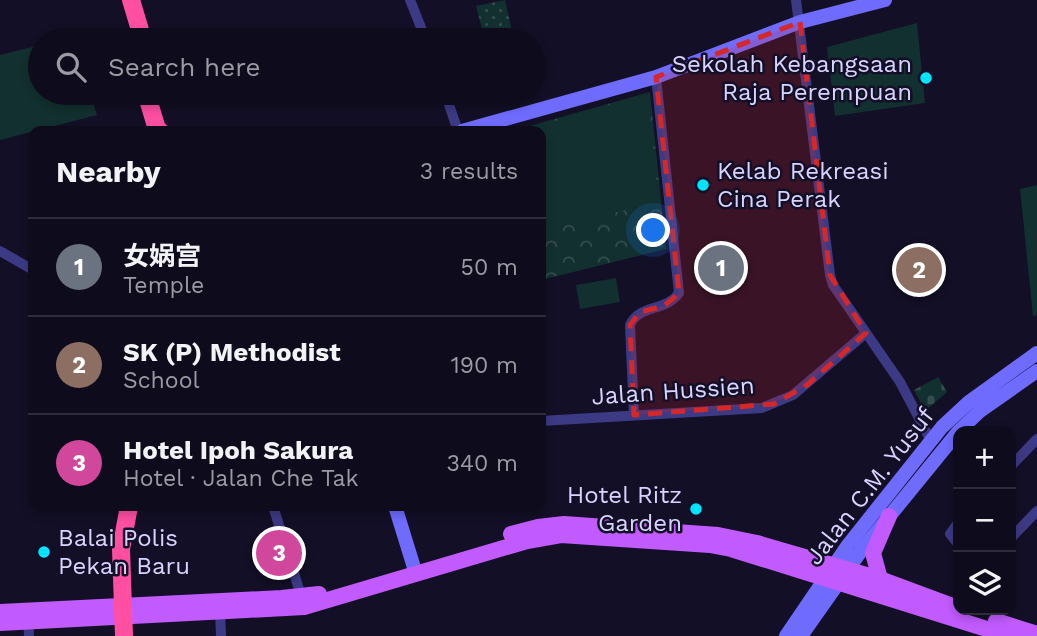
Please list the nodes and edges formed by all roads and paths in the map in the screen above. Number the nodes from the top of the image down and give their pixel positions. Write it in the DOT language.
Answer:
graph roads {
  1 [pos="120,0"];
  2 [pos="131,0"];
  3 [pos="410,0"];
  4 [pos="796,0"];
  5 [pos="885,0"];
  6 [pos="800,22"];
  7 [pos="128,28"];
  8 [pos="139,28"];
  9 [pos="421,28"];
  10 [pos="656,77"];
  11 [pos="150,105"];
  12 [pos="161,105"];
  13 [pos="450,105"];
  14 [pos="156,126"];
  15 [pos="165,126"];
  16 [pos="458,126"];
  17 [pos="478,126"];
  18 [pos="0,251"];
  19 [pos="28,267"];
  20 [pos="866,333"];
  21 [pos="1037,353"];
  22 [pos="1037,371"];
  23 [pos="634,415"];
  24 [pos="546,421"];
  25 [pos="965,426"];
  26 [pos="953,439"];
  27 [pos="1037,439"];
  28 [pos="931,441"];
  29 [pos="1016,461"];
  30 [pos="128,511"];
  31 [pos="275,511"];
  32 [pos="397,511"];
  33 [pos="1037,511"];
  34 [pos="889,516"];
  35 [pos="1016,533"];
  36 [pos="415,570"];
  37 [pos="837,575"];
  38 [pos="880,579"];
  39 [pos="303,602"];
  40 [pos="953,609"];
  41 [pos="953,610"];
  42 [pos="123,611"];
  43 [pos="0,612"];
  44 [pos="220,612"];
  45 [pos="968,615"];
  46 [pos="971,615"];
  47 [pos="0,623"];
  48 [pos="28,623"];
  49 [pos="1037,634"];
  50 [pos="124,636"];
  51 [pos="221,636"];
  52 [pos="786,636"];
  53 [pos="801,636"];
  54 [pos="1009,636"];
  1 -- 7 [label="highway"];
  2 -- 8 [label="highway"];
  3 -- 9 [label="street"];
  4 -- 6 [label="street"];
  5 -- 6 [label="main road"];
  6 -- 10 [label="main road"];
  6 -- 20 [label="street"];
  10 -- 17 [label="main road"];
  10 -- 23 [label="street"];
  11 -- 14 [label="highway"];
  12 -- 15 [label="highway"];
  13 -- 16 [label="street"];
  18 -- 19 [label="street"];
  20 -- 23 [label="street, Jalan Hussien"];
  20 -- 28 [label="street"];
  21 -- 28 [label="main road, Jalan C.M. Yusuf"];
  22 -- 25 [label="main road, Jalan C.M. Yusuf"];
  23 -- 24 [label="street, Jalan Hussien"];
  26 -- 34 [label="main road, Jalan C.M. Yusuf"];
  27 -- 29 [label="street"];
  28 -- 37 [label="main road, Jalan C.M. Yusuf"];
  30 -- 42 [label="highway"];
  31 -- 39 [label="street"];
  32 -- 36 [label="main road"];
  33 -- 35 [label="street"];
  34 -- 37 [label="main road, Jalan C.M. Yusuf"];
  34 -- 38 [label="main road"];
  36 -- 37 [label="main road"];
  36 -- 39 [label="main road"];
  37 -- 38 [label="main road"];
  37 -- 41 [label="main road"];
  37 -- 52 [label="main road, Jalan C.M. Yusuf"];
  37 -- 53 [label="main road, Jalan C.M. Yusuf"];
  38 -- 40 [label="main road"];
  39 -- 42 [label="main road"];
  39 -- 44 [label="main road"];
  42 -- 44 [label="main road"];
  42 -- 48 [label="main road"];
  42 -- 50 [label="highway"];
  43 -- 48 [label="main road"];
  44 -- 51 [label="street"];
  45 -- 54 [label="main road"];
  46 -- 49 [label="main road"];
  47 -- 48 [label="main road"];
}
